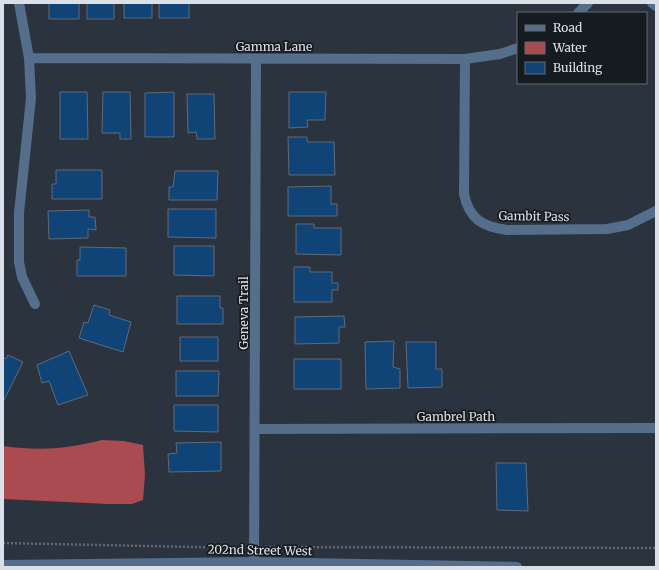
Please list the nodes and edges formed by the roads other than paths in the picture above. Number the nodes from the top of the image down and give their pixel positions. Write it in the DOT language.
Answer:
graph roads {
  1 [pos="19,3"];
  2 [pos="588,3"];
  3 [pos="652,3"];
  4 [pos="656,6"];
  5 [pos="579,12"];
  6 [pos="517,48"];
  7 [pos="29,58"];
  8 [pos="256,59"];
  9 [pos="465,59"];
  10 [pos="656,211"];
  11 [pos="35,304"];
  12 [pos="656,428"];
  13 [pos="256,429"];
  14 [pos="3,565"];
  15 [pos="254,565"];
  16 [pos="517,567"];
  1 -- 7 [label="street"];
  2 -- 5 [label="street"];
  3 -- 4 [label="street"];
  6 -- 9 [label="street, Gamma Lane"];
  7 -- 8 [label="street, Gamma Lane"];
  7 -- 11 [label="street"];
  8 -- 9 [label="street, Gamma Lane"];
  8 -- 13 [label="street, Geneva Trail"];
  9 -- 10 [label="street, Gambit Pass"];
  12 -- 13 [label="street, Gambrel Path"];
  13 -- 15 [label="street, Geneva Trail"];
  14 -- 15 [label="street, 202nd Street West"];
  15 -- 16 [label="street, 202nd Street West"];
}
